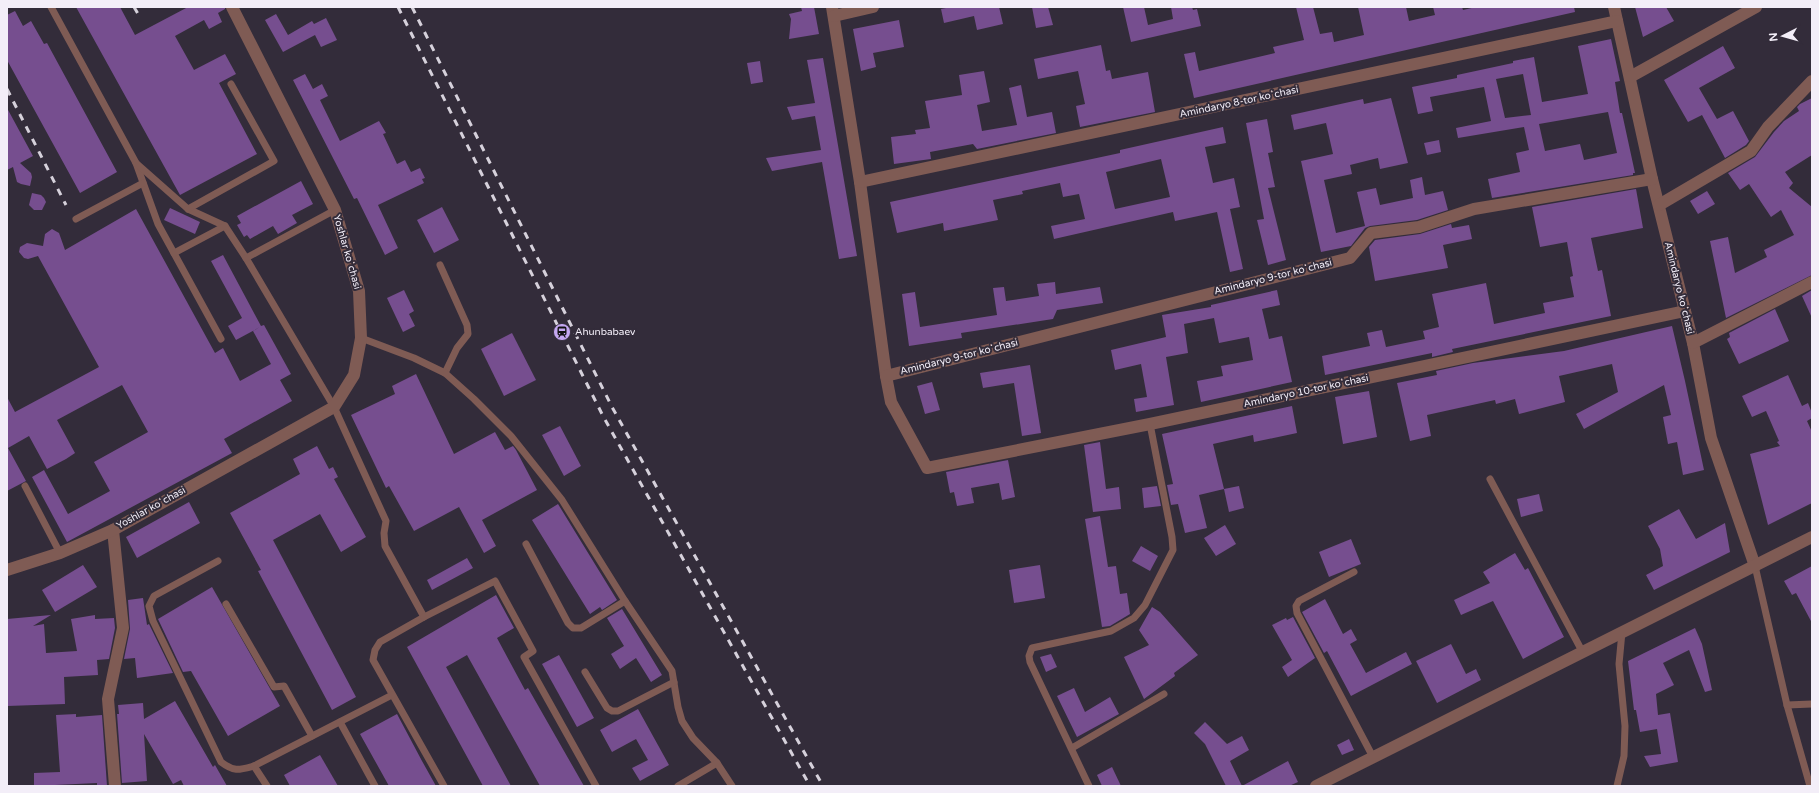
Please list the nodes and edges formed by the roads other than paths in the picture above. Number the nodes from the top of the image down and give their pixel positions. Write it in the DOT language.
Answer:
graph roads {
  1 [pos="51,7"];
  2 [pos="232,7"];
  3 [pos="873,7"];
  4 [pos="1614,7"];
  5 [pos="1756,7"];
  6 [pos="833,11"];
  7 [pos="1617,21"];
  8 [pos="1630,77"];
  9 [pos="1812,80"];
  10 [pos="231,84"];
  11 [pos="136,163"];
  12 [pos="1652,179"];
  13 [pos="143,182"];
  14 [pos="860,182"];
  15 [pos="1659,205"];
  16 [pos="188,209"];
  17 [pos="335,210"];
  18 [pos="76,219"];
  19 [pos="225,226"];
  20 [pos="174,253"];
  21 [pos="246,258"];
  22 [pos="440,265"];
  23 [pos="1812,282"];
  24 [pos="1685,311"];
  25 [pos="361,338"];
  26 [pos="221,339"];
  27 [pos="1693,343"];
  28 [pos="445,373"];
  29 [pos="886,376"];
  30 [pos="334,407"];
  31 [pos="1150,424"];
  32 [pos="1490,479"];
  33 [pos="25,486"];
  34 [pos="113,530"];
  35 [pos="1812,537"];
  36 [pos="526,544"];
  37 [pos="60,552"];
  38 [pos="218,561"];
  39 [pos="1755,566"];
  40 [pos="7,570"];
  41 [pos="1354,572"];
  42 [pos="625,601"];
  43 [pos="226,604"];
  44 [pos="424,617"];
  45 [pos="1622,632"];
  46 [pos="1582,651"];
  47 [pos="585,672"];
  48 [pos="674,682"];
  49 [pos="1164,694"];
  50 [pos="392,695"];
  51 [pos="1812,704"];
  52 [pos="1787,705"];
  53 [pos="340,722"];
  54 [pos="312,736"];
  55 [pos="1072,748"];
  56 [pos="1373,757"];
  57 [pos="717,763"];
  58 [pos="254,766"];
  59 [pos="115,786"];
  60 [pos="267,786"];
  61 [pos="375,786"];
  62 [pos="444,786"];
  63 [pos="596,786"];
  64 [pos="678,786"];
  65 [pos="732,786"];
  66 [pos="1089,786"];
  67 [pos="1316,786"];
  68 [pos="1618,786"];
  69 [pos="1810,786"];
  1 -- 11 [label="lane"];
  2 -- 17 [label="street, Yoshlar koʻchasi"];
  3 -- 6 [label="street"];
  4 -- 7 [label="street, Amindaryo koʻchasi"];
  5 -- 8 [label="street"];
  6 -- 14 [label="street"];
  7 -- 8 [label="street, Amindaryo koʻchasi"];
  7 -- 14 [label="street, Amindaryo 8-tor koʻchasi"];
  8 -- 12 [label="street, Amindaryo koʻchasi"];
  9 -- 15 [label="street"];
  10 -- 16 [label="lane"];
  11 -- 13 [label="lane"];
  11 -- 16 [label="lane"];
  12 -- 15 [label="street, Amindaryo koʻchasi"];
  12 -- 29 [label="street, Amindaryo 9-tor koʻchasi"];
  13 -- 18 [label="lane"];
  13 -- 20 [label="lane"];
  14 -- 29 [label="street"];
  15 -- 24 [label="street, Amindaryo koʻchasi"];
  16 -- 19 [label="lane"];
  17 -- 21 [label="lane"];
  17 -- 25 [label="street, Yoshlar koʻchasi"];
  19 -- 20 [label="lane"];
  19 -- 21 [label="lane"];
  20 -- 26 [label="lane"];
  21 -- 30 [label="lane"];
  22 -- 28 [label="lane"];
  23 -- 27 [label="street"];
  24 -- 27 [label="street, Amindaryo koʻchasi"];
  24 -- 31 [label="street, Amindaryo 10-tor koʻchasi"];
  25 -- 28 [label="lane"];
  25 -- 30 [label="street, Yoshlar koʻchasi"];
  27 -- 39 [label="street, Amindaryo koʻchasi"];
  28 -- 42 [label="lane"];
  29 -- 31 [label="street, Amindaryo 10-tor koʻchasi"];
  30 -- 34 [label="street, Yoshlar koʻchasi"];
  30 -- 44 [label="lane"];
  31 -- 55 [label="lane"];
  32 -- 46 [label="lane"];
  33 -- 37 [label="lane"];
  34 -- 37 [label="street, Yoshlar koʻchasi"];
  34 -- 59 [label="street"];
  35 -- 39 [label="street"];
  36 -- 42 [label="lane"];
  37 -- 40 [label="street, Yoshlar koʻchasi"];
  38 -- 58 [label="lane"];
  39 -- 45 [label="street"];
  39 -- 52 [label="lane"];
  41 -- 56 [label="lane"];
  42 -- 48 [label="lane"];
  43 -- 54 [label="lane"];
  44 -- 50 [label="lane"];
  44 -- 63 [label="lane"];
  45 -- 46 [label="street"];
  45 -- 68 [label="lane"];
  46 -- 56 [label="street"];
  47 -- 48 [label="lane"];
  48 -- 57 [label="lane"];
  49 -- 55 [label="lane"];
  50 -- 53 [label="lane"];
  50 -- 62 [label="lane"];
  51 -- 52 [label="lane"];
  52 -- 69 [label="lane"];
  53 -- 54 [label="lane"];
  53 -- 61 [label="lane"];
  54 -- 58 [label="lane"];
  55 -- 66 [label="lane"];
  56 -- 67 [label="street"];
  57 -- 64 [label="lane"];
  57 -- 65 [label="lane"];
  58 -- 60 [label="lane"];
}
